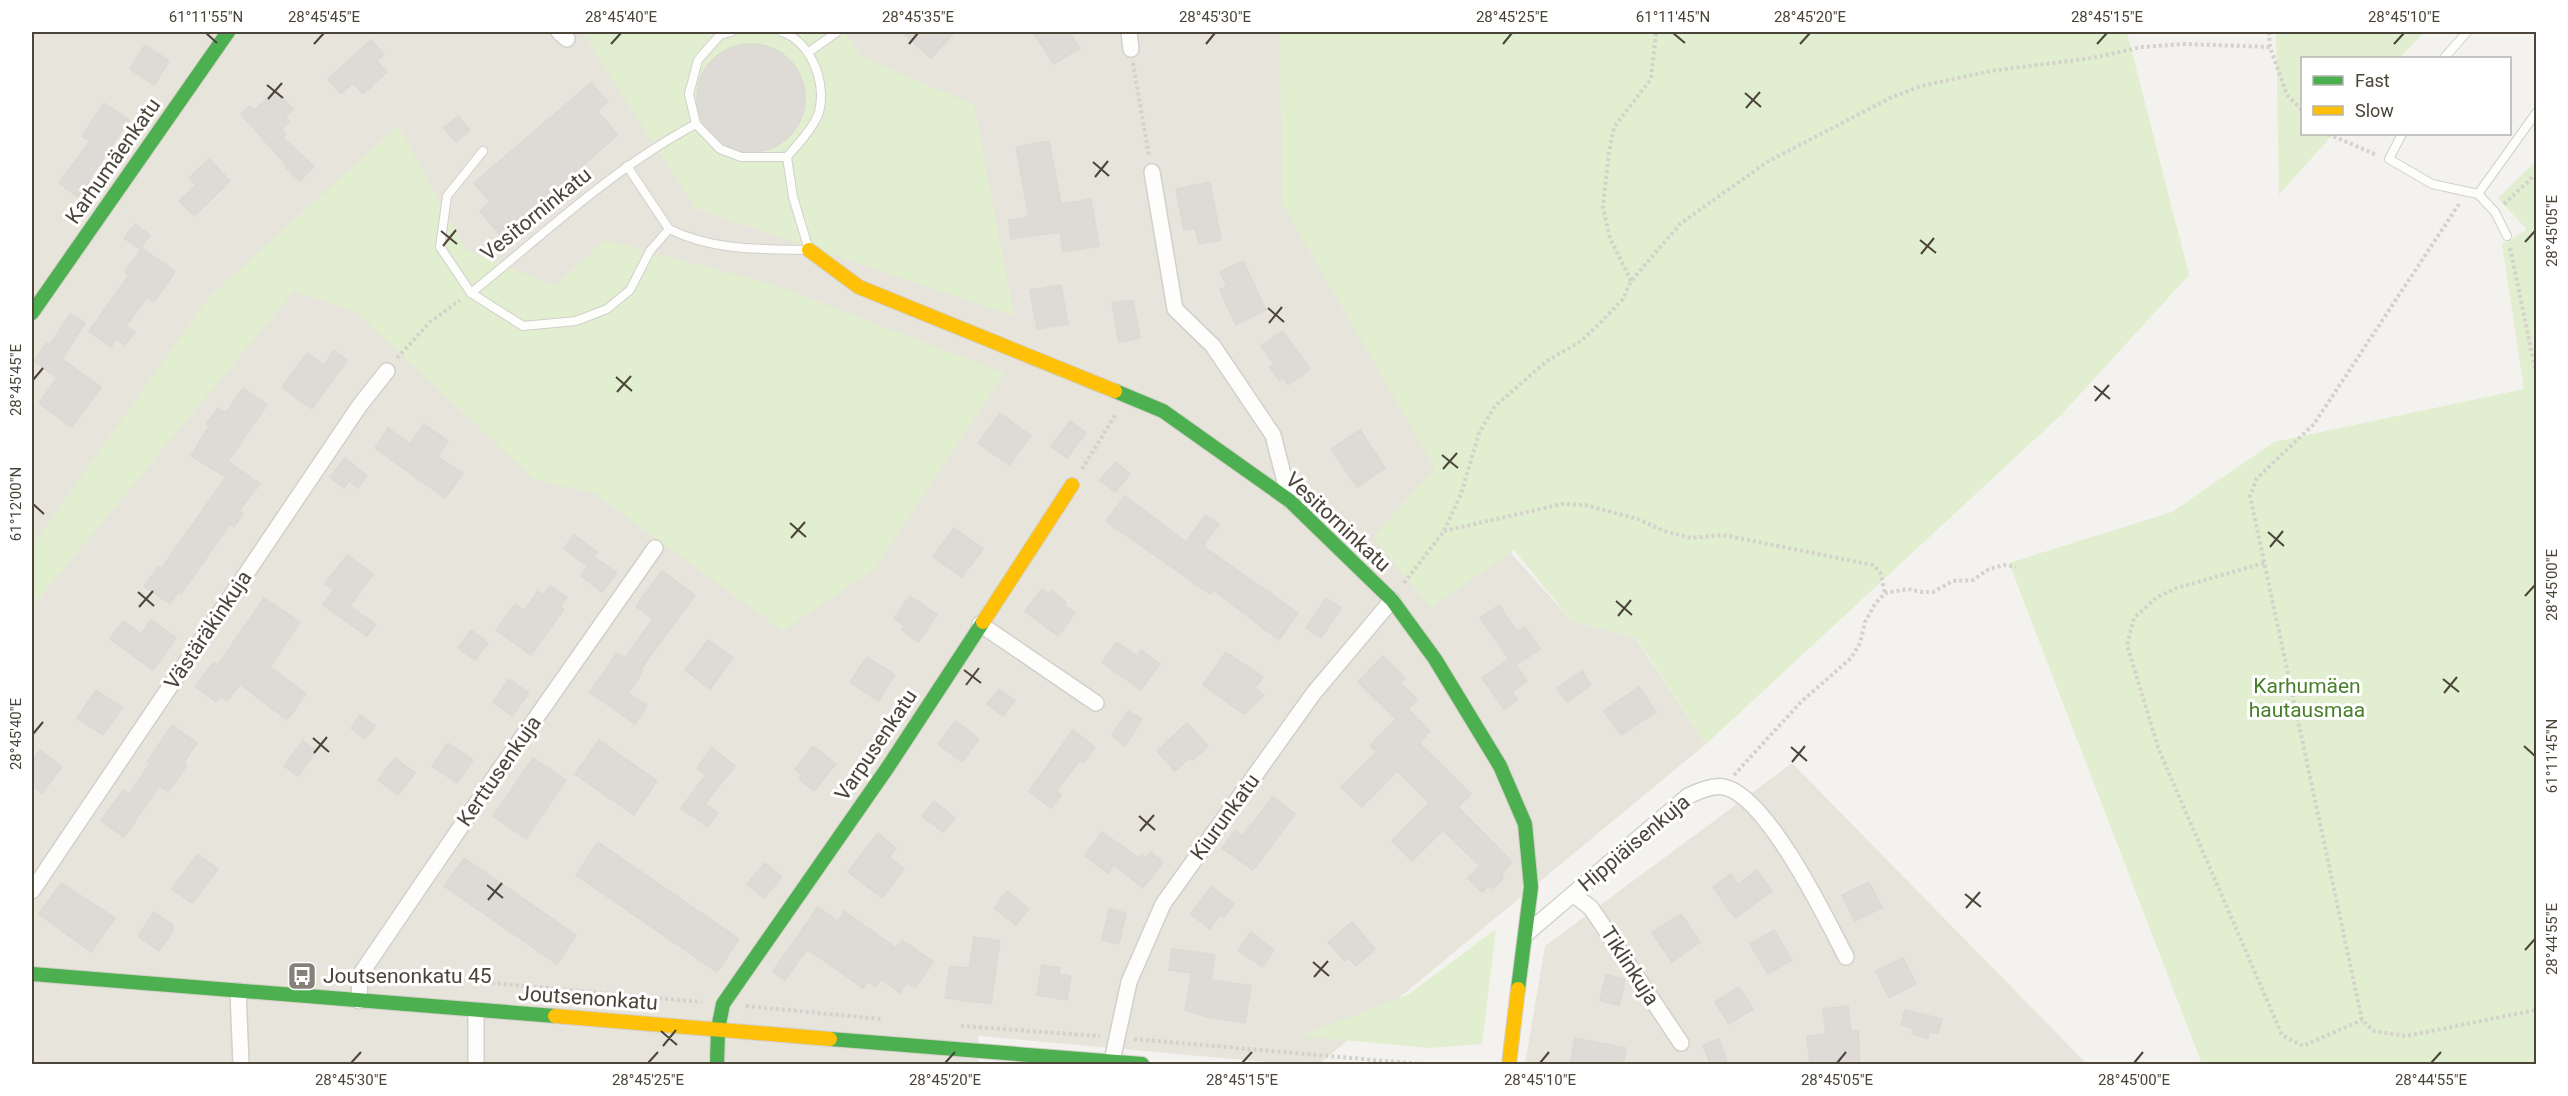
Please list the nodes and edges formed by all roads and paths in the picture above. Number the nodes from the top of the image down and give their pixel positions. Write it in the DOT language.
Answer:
graph roads {
  1 [pos="228,32"];
  2 [pos="731,32"];
  3 [pos="782,32"];
  4 [pos="837,32"];
  5 [pos="1129,32"];
  6 [pos="1656,32"];
  7 [pos="2269,32"];
  8 [pos="2467,32"];
  9 [pos="2270,47"];
  10 [pos="1131,49"];
  11 [pos="809,52"];
  12 [pos="2445,57"];
  13 [pos="2301,109"];
  14 [pos="2536,113"];
  15 [pos="696,124"];
  16 [pos="2330,135"];
  17 [pos="2401,135"];
  18 [pos="483,151"];
  19 [pos="788,157"];
  20 [pos="2389,159"];
  21 [pos="627,166"];
  22 [pos="1152,172"];
  23 [pos="2536,174"];
  24 [pos="2467,192"];
  25 [pos="2478,194"];
  26 [pos="2495,212"];
  27 [pos="669,229"];
  28 [pos="2507,236"];
  29 [pos="809,250"];
  30 [pos="1631,281"];
  31 [pos="471,293"];
  32 [pos="32,314"];
  33 [pos="387,371"];
  34 [pos="2536,373"];
  35 [pos="1127,396"];
  36 [pos="1072,485"];
  37 [pos="1290,501"];
  38 [pos="1444,531"];
  39 [pos="655,548"];
  40 [pos="2264,563"];
  41 [pos="2016,567"];
  42 [pos="1885,593"];
  43 [pos="1392,600"];
  44 [pos="980,624"];
  45 [pos="1096,703"];
  46 [pos="1724,787"];
  47 [pos="32,891"];
  48 [pos="1573,894"];
  49 [pos="1526,934"];
  50 [pos="1846,957"];
  51 [pos="32,974"];
  52 [pos="238,991"];
  53 [pos="359,1001"];
  54 [pos="476,1010"];
  55 [pos="2536,1011"];
  56 [pos="2362,1020"];
  57 [pos="718,1029"];
  58 [pos="1681,1043"];
  59 [pos="953,1057"];
  60 [pos="1112,1061"];
  61 [pos="241,1065"];
  62 [pos="476,1065"];
  63 [pos="717,1065"];
  64 [pos="1142,1065"];
  65 [pos="1509,1065"];
  1 -- 32 [label="street, Karhumäenkatu"];
  2 -- 15 [label="lane"];
  3 -- 11 [label="lane"];
  4 -- 11 [label="lane"];
  5 -- 10 [label="street"];
  6 -- 30 [label="path"];
  7 -- 9 [label="path"];
  8 -- 12 [label="lane"];
  9 -- 13 [label="path"];
  9 -- 30 [label="path"];
  10 -- 22 [label="path"];
  11 -- 19 [label="lane"];
  14 -- 25 [label="lane"];
  15 -- 19 [label="lane"];
  15 -- 21 [label="lane, Vesitorninkatu"];
  16 -- 20 [label="path"];
  17 -- 20 [label="lane"];
  18 -- 31 [label="lane, Vesitorninkatu"];
  19 -- 29 [label="lane"];
  20 -- 24 [label="lane"];
  21 -- 27 [label="lane"];
  21 -- 31 [label="lane, Vesitorninkatu"];
  22 -- 37 [label="street"];
  23 -- 26 [label="path"];
  24 -- 25 [label="lane"];
  24 -- 40 [label="path"];
  25 -- 26 [label="lane"];
  26 -- 28 [label="lane"];
  27 -- 29 [label="lane"];
  27 -- 31 [label="lane, Vesitorninkatu"];
  28 -- 34 [label="path"];
  29 -- 35 [label="street, Vesitorninkatu"];
  30 -- 38 [label="path"];
  31 -- 33 [label="path"];
  33 -- 47 [label="street, Västäräkinkuja"];
  35 -- 36 [label="path"];
  35 -- 37 [label="street, Vesitorninkatu"];
  36 -- 44 [label="street, Varpusenkatu"];
  37 -- 43 [label="street, Vesitorninkatu"];
  38 -- 42 [label="path"];
  38 -- 43 [label="path"];
  39 -- 53 [label="street, Kerttusenkuja"];
  40 -- 56 [label="path"];
  40 -- 56 [label="path"];
  41 -- 42 [label="path"];
  42 -- 46 [label="path"];
  43 -- 49 [label="street, Vesitorninkatu"];
  43 -- 60 [label="street, Kiurunkatu"];
  44 -- 45 [label="street"];
  44 -- 57 [label="street, Varpusenkatu"];
  46 -- 48 [label="street, Hippiäisenkuja"];
  46 -- 50 [label="street"];
  48 -- 49 [label="street, Hippiäisenkuja"];
  48 -- 58 [label="street, Tiklinkuja"];
  49 -- 65 [label="street, Vesitorninkatu"];
  51 -- 52 [label="street, Joutsenonkatu"];
  52 -- 53 [label="street, Joutsenonkatu"];
  52 -- 61 [label="street"];
  53 -- 54 [label="street, Joutsenonkatu"];
  54 -- 57 [label="street, Joutsenonkatu"];
  54 -- 62 [label="street"];
  55 -- 56 [label="path"];
  57 -- 59 [label="street, Joutsenonkatu"];
  57 -- 63 [label="street, Varpusenkatu"];
  59 -- 60 [label="street, Joutsenonkatu"];
  60 -- 64 [label="street, Joutsenonkatu"];
}
